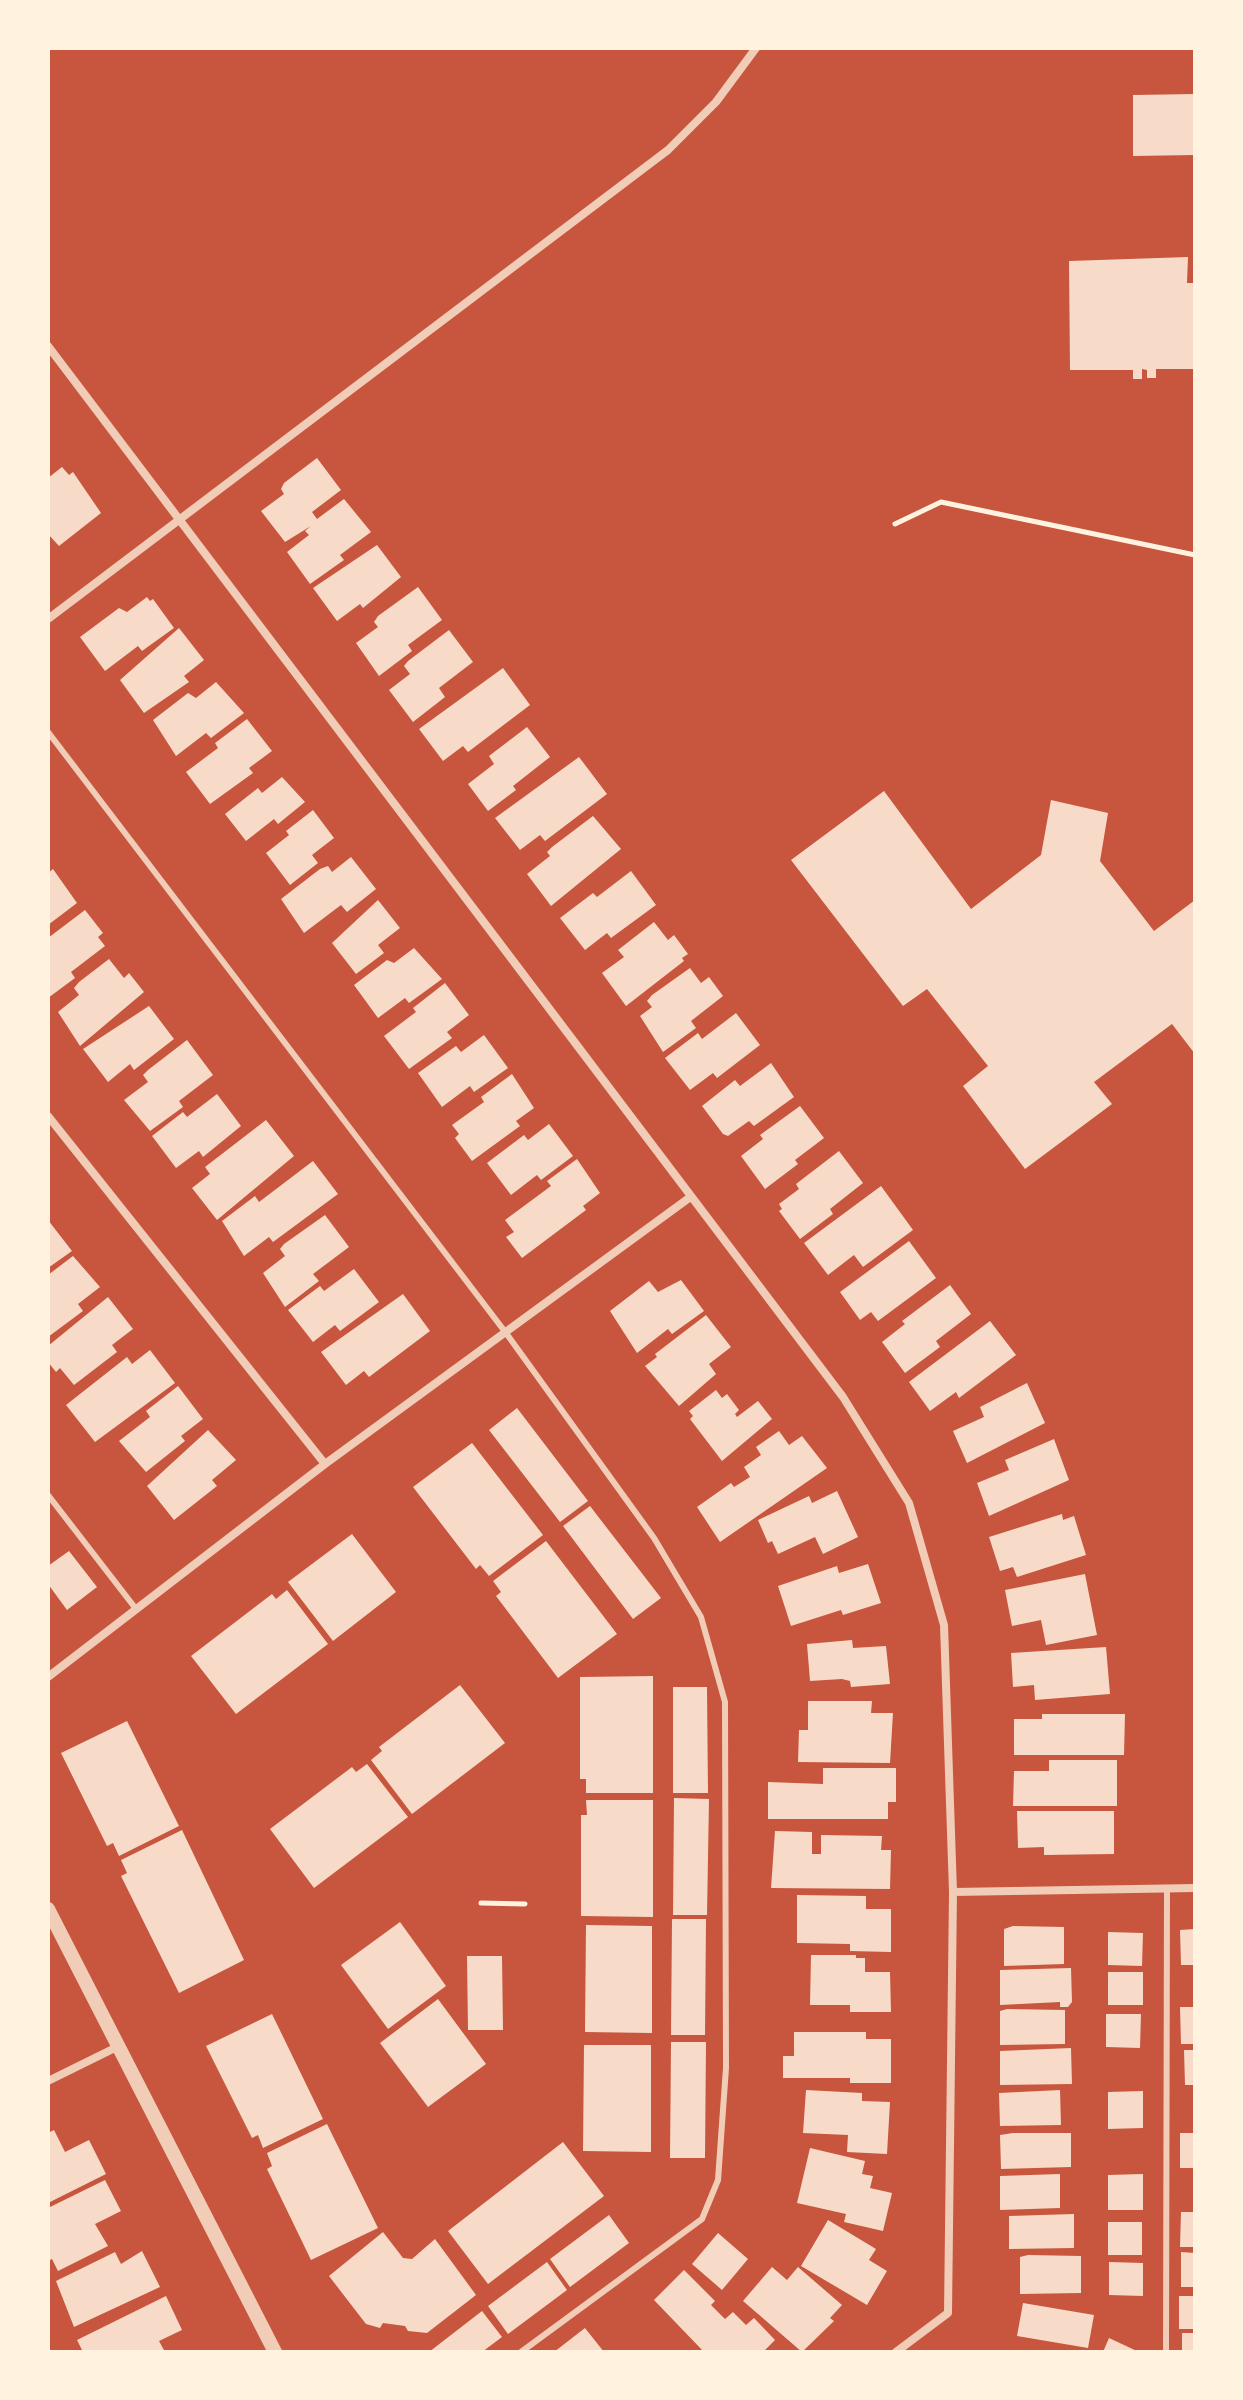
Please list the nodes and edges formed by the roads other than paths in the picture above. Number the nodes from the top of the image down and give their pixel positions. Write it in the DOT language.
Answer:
graph roads {
  1 [pos="756,48"];
  2 [pos="48,346"];
  3 [pos="180,518"];
  4 [pos="48,619"];
  5 [pos="48,732"];
  6 [pos="48,1116"];
  7 [pos="689,1198"];
  8 [pos="506,1333"];
  9 [pos="325,1464"];
  10 [pos="48,1495"];
  11 [pos="136,1609"];
  12 [pos="48,1677"];
  13 [pos="1167,1887"];
  14 [pos="1195,1888"];
  15 [pos="953,1892"];
  16 [pos="48,1909"];
  17 [pos="120,2046"];
  18 [pos="48,2081"];
  19 [pos="275,2352"];
  20 [pos="521,2352"];
  21 [pos="896,2352"];
  22 [pos="1166,2352"];
  1 -- 3 [label="street"];
  2 -- 3 [label="street"];
  3 -- 4 [label="street"];
  3 -- 7 [label="street"];
  5 -- 8 [label="lane"];
  6 -- 9 [label="street"];
  7 -- 8 [label="street"];
  7 -- 15 [label="street"];
  8 -- 9 [label="street"];
  8 -- 20 [label="lane"];
  9 -- 11 [label="street"];
  10 -- 11 [label="lane"];
  11 -- 12 [label="street"];
  13 -- 14 [label="street"];
  13 -- 15 [label="street"];
  13 -- 22 [label="lane"];
  15 -- 21 [label="street"];
  16 -- 17 [label="street"];
  17 -- 18 [label="street"];
  17 -- 19 [label="street"];
}
